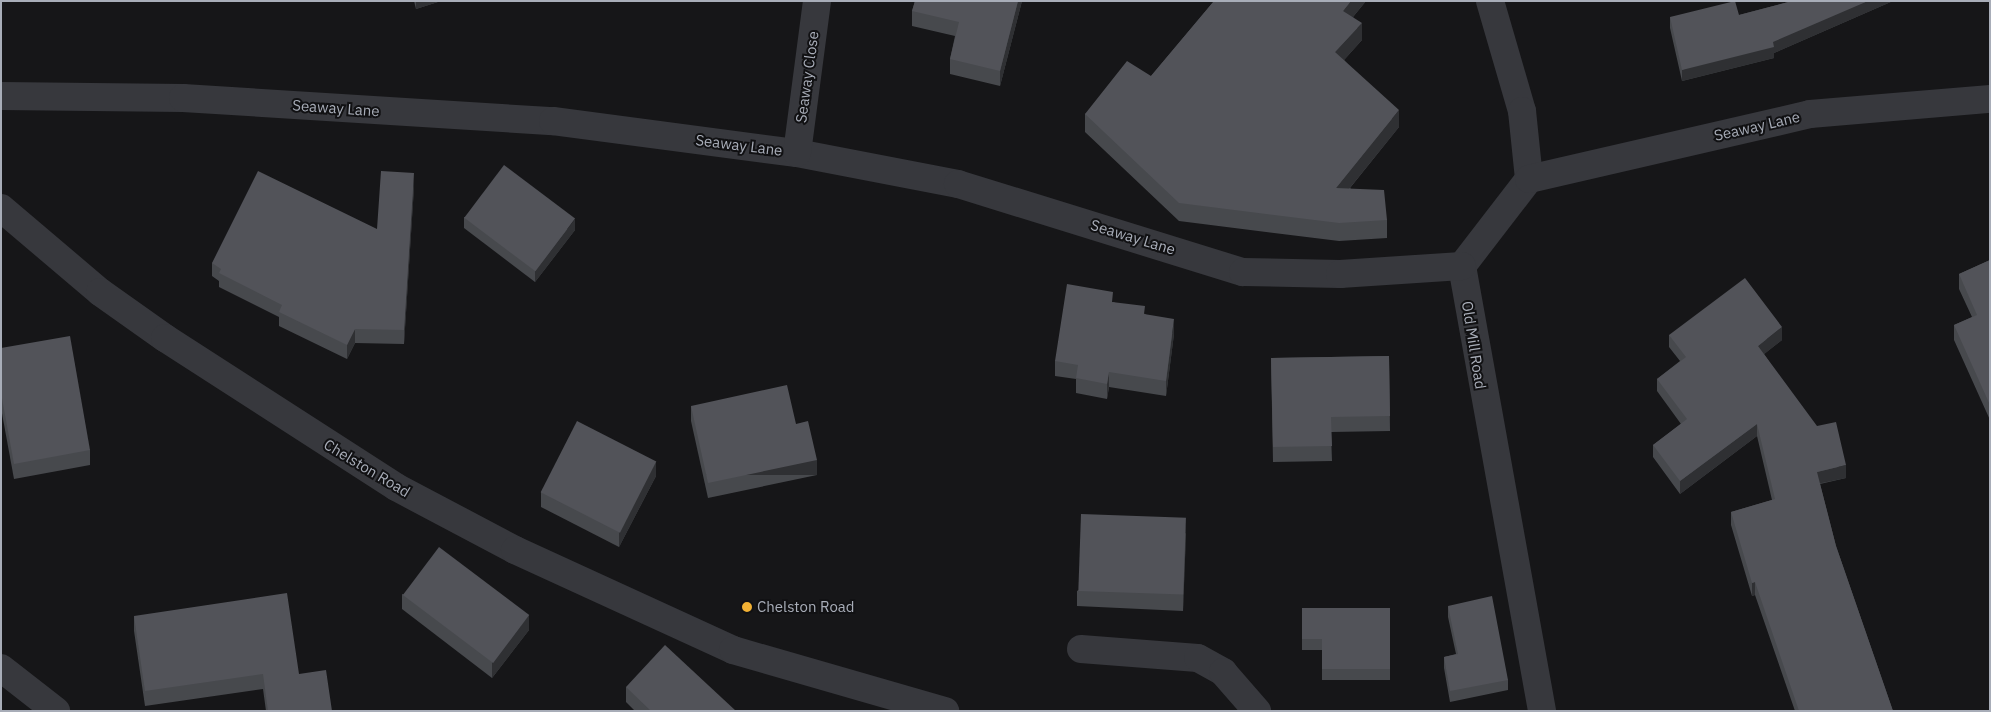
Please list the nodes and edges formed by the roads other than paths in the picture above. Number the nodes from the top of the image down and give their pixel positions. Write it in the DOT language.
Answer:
graph roads {
  1 [pos="817,1"];
  2 [pos="1490,1"];
  3 [pos="1,96"];
  4 [pos="1990,99"];
  5 [pos="797,153"];
  6 [pos="1529,179"];
  7 [pos="1,208"];
  8 [pos="1462,266"];
  9 [pos="1081,649"];
  10 [pos="1,668"];
  11 [pos="56,711"];
  12 [pos="945,711"];
  13 [pos="1257,711"];
  14 [pos="1542,711"];
  1 -- 5 [label="street, Seaway Close"];
  2 -- 6 [label="street"];
  3 -- 5 [label="street, Seaway Lane"];
  4 -- 6 [label="street, Seaway Lane"];
  5 -- 8 [label="street, Seaway Lane"];
  6 -- 8 [label="street"];
  7 -- 12 [label="street, Chelston Road"];
  8 -- 14 [label="street, Old Mill Road"];
  9 -- 13 [label="street"];
  10 -- 11 [label="street"];
}
